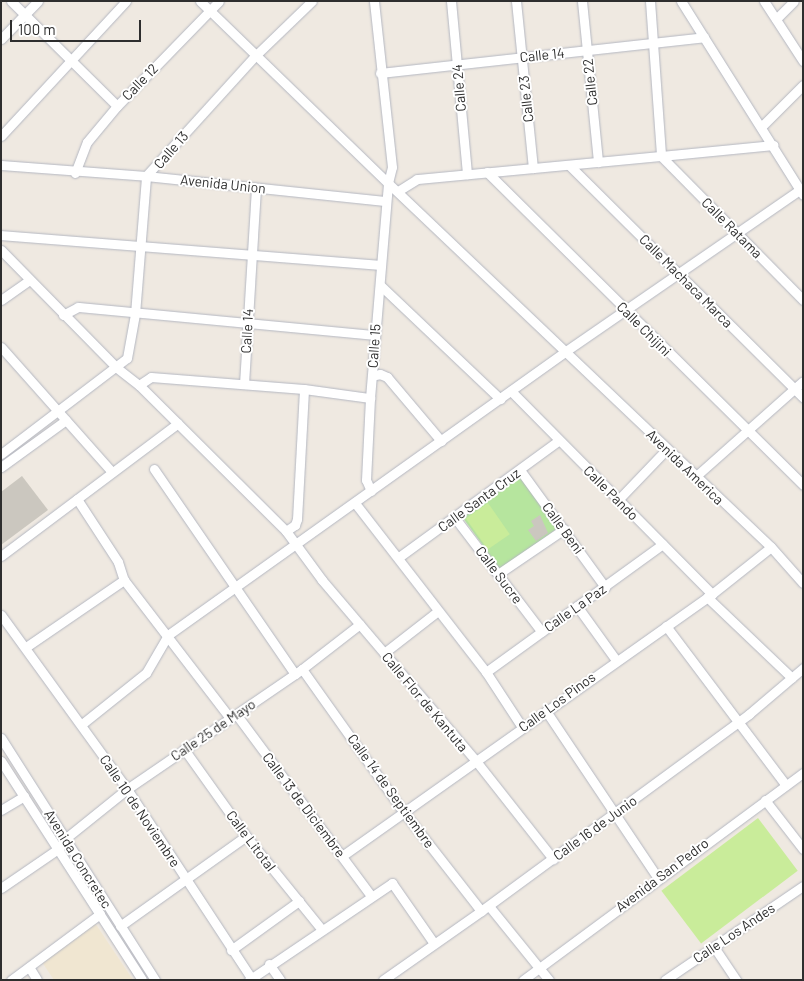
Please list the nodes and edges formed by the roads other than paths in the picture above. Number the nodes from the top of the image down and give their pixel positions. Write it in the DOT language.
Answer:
graph roads {
  1 [pos="11,1"];
  2 [pos="38,1"];
  3 [pos="126,1"];
  4 [pos="200,1"];
  5 [pos="218,1"];
  6 [pos="312,1"];
  7 [pos="374,1"];
  8 [pos="451,1"];
  9 [pos="516,1"];
  10 [pos="582,1"];
  11 [pos="650,1"];
  12 [pos="681,1"];
  13 [pos="764,1"];
  14 [pos="794,1"];
  15 [pos="209,11"];
  16 [pos="25,15"];
  17 [pos="776,19"];
  18 [pos="704,37"];
  19 [pos="1,39"];
  20 [pos="652,43"];
  21 [pos="587,50"];
  22 [pos="255,56"];
  23 [pos="522,57"];
  24 [pos="70,59"];
  25 [pos="803,61"];
  26 [pos="456,64"];
  27 [pos="380,73"];
  28 [pos="803,85"];
  29 [pos="117,106"];
  30 [pos="762,126"];
  31 [pos="1,136"];
  32 [pos="773,145"];
  33 [pos="661,156"];
  34 [pos="598,162"];
  35 [pos="1,165"];
  36 [pos="569,165"];
  37 [pos="533,168"];
  38 [pos="486,172"];
  39 [pos="75,173"];
  40 [pos="467,174"];
  41 [pos="146,176"];
  42 [pos="388,183"];
  43 [pos="256,188"];
  44 [pos="398,191"];
  45 [pos="801,192"];
  46 [pos="385,201"];
  47 [pos="737,233"];
  48 [pos="1,235"];
  49 [pos="140,244"];
  50 [pos="1,250"];
  51 [pos="252,254"];
  52 [pos="380,265"];
  53 [pos="679,274"];
  54 [pos="30,280"];
  55 [pos="380,285"];
  56 [pos="1,300"];
  57 [pos="803,300"];
  58 [pos="625,311"];
  59 [pos="134,314"];
  60 [pos="63,315"];
  61 [pos="247,322"];
  62 [pos="374,335"];
  63 [pos="1,347"];
  64 [pos="566,351"];
  65 [pos="117,368"];
  66 [pos="372,376"];
  67 [pos="803,381"];
  68 [pos="139,384"];
  69 [pos="244,384"];
  70 [pos="794,388"];
  71 [pos="304,389"];
  72 [pos="511,391"];
  73 [pos="803,396"];
  74 [pos="370,398"];
  75 [pos="500,399"];
  76 [pos="58,412"];
  77 [pos="66,420"];
  78 [pos="178,423"];
  79 [pos="745,430"];
  80 [pos="441,441"];
  81 [pos="558,441"];
  82 [pos="666,450"];
  83 [pos="1,454"];
  84 [pos="1,467"];
  85 [pos="154,469"];
  86 [pos="520,470"];
  87 [pos="112,472"];
  88 [pos="695,477"];
  89 [pos="803,485"];
  90 [pos="370,491"];
  91 [pos="77,499"];
  92 [pos="618,500"];
  93 [pos="355,502"];
  94 [pos="455,518"];
  95 [pos="564,529"];
  96 [pos="286,531"];
  97 [pos="663,544"];
  98 [pos="296,546"];
  99 [pos="770,547"];
  100 [pos="1,556"];
  101 [pos="399,557"];
  102 [pos="498,574"];
  103 [pos="124,580"];
  104 [pos="803,582"];
  105 [pos="237,586"];
  106 [pos="605,587"];
  107 [pos="710,595"];
  108 [pos="577,606"];
  109 [pos="438,611"];
  110 [pos="1,615"];
  111 [pos="360,624"];
  112 [pos="666,626"];
  113 [pos="542,632"];
  114 [pos="168,635"];
  115 [pos="26,647"];
  116 [pos="384,653"];
  117 [pos="616,660"];
  118 [pos="803,668"];
  119 [pos="299,672"];
  120 [pos="486,672"];
  121 [pos="792,678"];
  122 [pos="546,711"];
  123 [pos="233,716"];
  124 [pos="738,722"];
  125 [pos="82,724"];
  126 [pos="522,727"];
  127 [pos="1,738"];
  128 [pos="184,749"];
  129 [pos="476,761"];
  130 [pos="1,762"];
  131 [pos="803,773"];
  132 [pos="786,785"];
  133 [pos="127,789"];
  134 [pos="24,796"];
  135 [pos="765,800"];
  136 [pos="1,810"];
  137 [pos="403,811"];
  138 [pos="616,812"];
  139 [pos="246,836"];
  140 [pos="66,838"];
  141 [pos="803,848"];
  142 [pos="58,849"];
  143 [pos="342,856"];
  144 [pos="553,859"];
  145 [pos="185,878"];
  146 [pos="658,878"];
  147 [pos="803,886"];
  148 [pos="1,888"];
  149 [pos="371,896"];
  150 [pos="299,902"];
  151 [pos="485,909"];
  152 [pos="100,914"];
  153 [pos="120,926"];
  154 [pos="322,930"];
  155 [pos="433,942"];
  156 [pos="714,947"];
  157 [pos="231,950"];
  158 [pos="269,964"];
  159 [pos="29,967"];
  160 [pos="540,968"];
  161 [pos="250,979"];
  162 [pos="11,980"];
  163 [pos="37,980"];
  164 [pos="142,980"];
  165 [pos="155,980"];
  166 [pos="280,980"];
  167 [pos="383,980"];
  168 [pos="523,980"];
  169 [pos="549,980"];
  170 [pos="665,980"];
  171 [pos="736,980"];
  1 -- 16 [label="street"];
  2 -- 16 [label="street"];
  3 -- 24 [label="street"];
  4 -- 15 [label="street, Avenida America"];
  5 -- 15 [label="street, Calle 12"];
  6 -- 22 [label="street, Calle 13"];
  7 -- 27 [label="street"];
  8 -- 26 [label="street, Calle 24"];
  9 -- 23 [label="street, Calle 23"];
  10 -- 21 [label="street, Calle 22"];
  11 -- 20 [label="street"];
  12 -- 18 [label="street"];
  13 -- 17 [label="street"];
  14 -- 17 [label="street"];
  15 -- 22 [label="street, Avenida America"];
  15 -- 29 [label="street, Calle 12"];
  16 -- 19 [label="street"];
  16 -- 24 [label="street"];
  17 -- 25 [label="street"];
  18 -- 20 [label="street, Calle 14"];
  18 -- 30 [label="street"];
  20 -- 21 [label="street, Calle 14"];
  20 -- 33 [label="street"];
  21 -- 23 [label="street, Calle 14"];
  21 -- 34 [label="street, Calle 22"];
  22 -- 41 [label="street, Calle 13"];
  22 -- 42 [label="street, Avenida America"];
  23 -- 26 [label="street, Calle 14"];
  23 -- 37 [label="street, Calle 23"];
  24 -- 29 [label="street"];
  24 -- 31 [label="street"];
  26 -- 27 [label="street, Calle 14"];
  26 -- 40 [label="street, Calle 24"];
  27 -- 42 [label="street"];
  28 -- 30 [label="street"];
  29 -- 39 [label="street, Calle 12"];
  30 -- 32 [label="street"];
  32 -- 33 [label="street"];
  32 -- 45 [label="street"];
  33 -- 34 [label="street"];
  33 -- 47 [label="street, Calle Ratama"];
  34 -- 36 [label="street"];
  35 -- 39 [label="street, Avenida Union"];
  36 -- 37 [label="street"];
  36 -- 53 [label="street, Calle Machaca Marca"];
  37 -- 38 [label="street"];
  38 -- 40 [label="street"];
  38 -- 58 [label="street, Calle Chijini"];
  39 -- 41 [label="street, Avenida Union"];
  40 -- 44 [label="street"];
  41 -- 43 [label="street, Avenida Union"];
  41 -- 49 [label="street, Calle 13"];
  42 -- 44 [label="street, Avenida America"];
  42 -- 46 [label="street, Calle 15"];
  43 -- 46 [label="street, Avenida Union"];
  43 -- 51 [label="street, Calle 14"];
  44 -- 64 [label="street, Avenida America"];
  45 -- 47 [label="street"];
  46 -- 52 [label="street, Calle 15"];
  47 -- 53 [label="street"];
  47 -- 57 [label="street, Calle Ratama"];
  48 -- 49 [label="street"];
  49 -- 51 [label="street"];
  49 -- 59 [label="street, Calle 13"];
  50 -- 54 [label="street, Calle Flor de Kantuta"];
  51 -- 52 [label="street"];
  51 -- 61 [label="street, Calle 14"];
  52 -- 55 [label="street, Calle 15"];
  53 -- 58 [label="street"];
  53 -- 70 [label="street, Calle Machaca Marca"];
  54 -- 56 [label="street"];
  54 -- 60 [label="street, Calle Flor de Kantuta"];
  55 -- 62 [label="street, Calle 15"];
  55 -- 75 [label="street"];
  58 -- 64 [label="street"];
  58 -- 79 [label="street, Calle Chijini"];
  59 -- 60 [label="street"];
  59 -- 61 [label="street"];
  59 -- 65 [label="street, Calle 13"];
  60 -- 65 [label="street, Calle Flor de Kantuta"];
  61 -- 62 [label="street"];
  61 -- 69 [label="street, Calle 14"];
  62 -- 66 [label="street, Calle 15"];
  63 -- 76 [label="street"];
  64 -- 72 [label="street"];
  64 -- 82 [label="street, Avenida America"];
  65 -- 68 [label="street, Calle Flor de Kantuta"];
  65 -- 76 [label="street, Calle 13"];
  66 -- 74 [label="street, Calle 15"];
  66 -- 80 [label="street"];
  67 -- 70 [label="street"];
  68 -- 69 [label="street"];
  68 -- 78 [label="street, Calle Flor de Kantuta"];
  69 -- 71 [label="street"];
  70 -- 73 [label="street, Calle Machaca Marca"];
  70 -- 79 [label="street"];
  71 -- 74 [label="street"];
  71 -- 96 [label="street"];
  72 -- 75 [label="street"];
  72 -- 81 [label="street, Calle Pando"];
  74 -- 90 [label="street, Calle 15"];
  75 -- 80 [label="street"];
  76 -- 77 [label="street"];
  76 -- 83 [label="street, Calle 13"];
  77 -- 84 [label="street"];
  77 -- 87 [label="street"];
  78 -- 87 [label="street"];
  78 -- 96 [label="street, Calle Flor de Kantuta"];
  79 -- 88 [label="street"];
  79 -- 89 [label="street, Calle Chijini"];
  80 -- 90 [label="street"];
  81 -- 86 [label="street, Calle Santa Cruz"];
  81 -- 92 [label="street, Calle Pando"];
  82 -- 88 [label="street, Avenida America"];
  82 -- 92 [label="street"];
  85 -- 105 [label="street, Calle 14 de Septiembre"];
  86 -- 94 [label="street, Calle Santa Cruz"];
  86 -- 95 [label="street, Calle Beni"];
  87 -- 91 [label="street"];
  88 -- 99 [label="street, Avenida America"];
  90 -- 93 [label="street"];
  91 -- 100 [label="street"];
  91 -- 103 [label="street, Calle 13 de Diciembre"];
  92 -- 97 [label="street, Calle Pando"];
  93 -- 98 [label="street"];
  93 -- 101 [label="street"];
  94 -- 101 [label="street, Calle Santa Cruz"];
  94 -- 102 [label="street, Calle Sucre"];
  95 -- 102 [label="street"];
  95 -- 106 [label="street, Calle Beni"];
  96 -- 98 [label="street, Calle Flor de Kantuta"];
  97 -- 106 [label="street, Calle La Paz"];
  97 -- 107 [label="street, Calle Pando"];
  98 -- 105 [label="street"];
  98 -- 111 [label="street, Calle Flor de Kantuta"];
  99 -- 104 [label="street, Avenida America"];
  99 -- 107 [label="street, Calle Los Pinos"];
  101 -- 109 [label="street"];
  102 -- 113 [label="street, Calle Sucre"];
  103 -- 114 [label="street, Calle 13 de Diciembre"];
  103 -- 115 [label="street"];
  105 -- 114 [label="street"];
  105 -- 119 [label="street, Calle 14 de Septiembre"];
  106 -- 108 [label="street, Calle La Paz"];
  107 -- 112 [label="street, Calle Los Pinos"];
  107 -- 121 [label="street, Calle Pando"];
  108 -- 113 [label="street, Calle La Paz"];
  108 -- 117 [label="street"];
  109 -- 116 [label="street"];
  109 -- 120 [label="street"];
  110 -- 115 [label="street, Calle 10 de Noviembre"];
  111 -- 116 [label="street, Calle Flor de Kantuta"];
  111 -- 119 [label="street, Calle 25 de Mayo"];
  112 -- 117 [label="street, Calle Los Pinos"];
  112 -- 124 [label="street"];
  113 -- 120 [label="street, Calle La Paz"];
  114 -- 123 [label="street, Calle 13 de Diciembre"];
  114 -- 125 [label="street"];
  115 -- 125 [label="street, Calle 10 de Noviembre"];
  116 -- 129 [label="street, Calle Flor de Kantuta"];
  117 -- 122 [label="street, Calle Los Pinos"];
  118 -- 121 [label="street, Calle 16 de Junio"];
  119 -- 123 [label="street, Calle 25 de Mayo"];
  119 -- 137 [label="street, Calle 14 de Septiembre"];
  120 -- 126 [label="street"];
  121 -- 124 [label="street, Calle 16 de Junio"];
  122 -- 126 [label="street, Calle Los Pinos"];
  122 -- 138 [label="street"];
  123 -- 128 [label="street, Calle 25 de Mayo"];
  123 -- 143 [label="street, Calle 13 de Diciembre"];
  124 -- 132 [label="street"];
  124 -- 138 [label="street, Calle 16 de Junio"];
  125 -- 133 [label="street, Calle 10 de Noviembre"];
  126 -- 129 [label="street, Calle Los Pinos"];
  127 -- 140 [label="street, Avenida Concretec"];
  128 -- 133 [label="street, Calle 25 de Mayo"];
  128 -- 139 [label="street, Calle Litotal"];
  129 -- 137 [label="street, Calle Los Pinos"];
  129 -- 144 [label="street, Calle Flor de Kantuta"];
  130 -- 134 [label="street, Avenida Concretec"];
  131 -- 132 [label="street, Avenida San Pedro"];
  132 -- 135 [label="street, Avenida San Pedro"];
  133 -- 140 [label="street, Calle 25 de Mayo"];
  133 -- 145 [label="street, Calle 10 de Noviembre"];
  134 -- 136 [label="street"];
  134 -- 142 [label="street, Avenida Concretec"];
  135 -- 141 [label="street"];
  135 -- 146 [label="street, Avenida San Pedro"];
  137 -- 143 [label="street, Calle Los Pinos"];
  137 -- 151 [label="street, Calle 14 de Septiembre"];
  138 -- 144 [label="street, Calle 16 de Junio"];
  138 -- 146 [label="street"];
  139 -- 145 [label="street"];
  139 -- 150 [label="street, Calle Litotal"];
  140 -- 142 [label="street, Calle 25 de Mayo"];
  140 -- 153 [label="street, Avenida Concretec"];
  142 -- 148 [label="street, Calle 25 de Mayo"];
  142 -- 152 [label="street, Avenida Concretec"];
  143 -- 149 [label="street, Calle 13 de Diciembre"];
  144 -- 151 [label="street, Calle 16 de Junio"];
  145 -- 153 [label="street"];
  145 -- 157 [label="street, Calle 10 de Noviembre"];
  146 -- 160 [label="street, Avenida San Pedro"];
  147 -- 156 [label="street, Calle Los Andes"];
  149 -- 154 [label="street"];
  149 -- 155 [label="street"];
  150 -- 154 [label="street, Calle Litotal"];
  150 -- 157 [label="street"];
  151 -- 155 [label="street, Calle 16 de Junio"];
  151 -- 160 [label="street, Calle 14 de Septiembre"];
  152 -- 159 [label="street"];
  152 -- 164 [label="street, Avenida Concretec"];
  153 -- 165 [label="street, Avenida Concretec"];
  154 -- 158 [label="street"];
  155 -- 167 [label="street, Calle 16 de Junio"];
  156 -- 170 [label="street, Calle Los Andes"];
  156 -- 171 [label="street"];
  157 -- 161 [label="street, Calle 10 de Noviembre"];
  158 -- 161 [label="street"];
  158 -- 166 [label="street"];
  159 -- 162 [label="street"];
  159 -- 163 [label="street"];
  160 -- 168 [label="street, Avenida San Pedro"];
  160 -- 169 [label="street, Calle 14 de Septiembre"];
}
